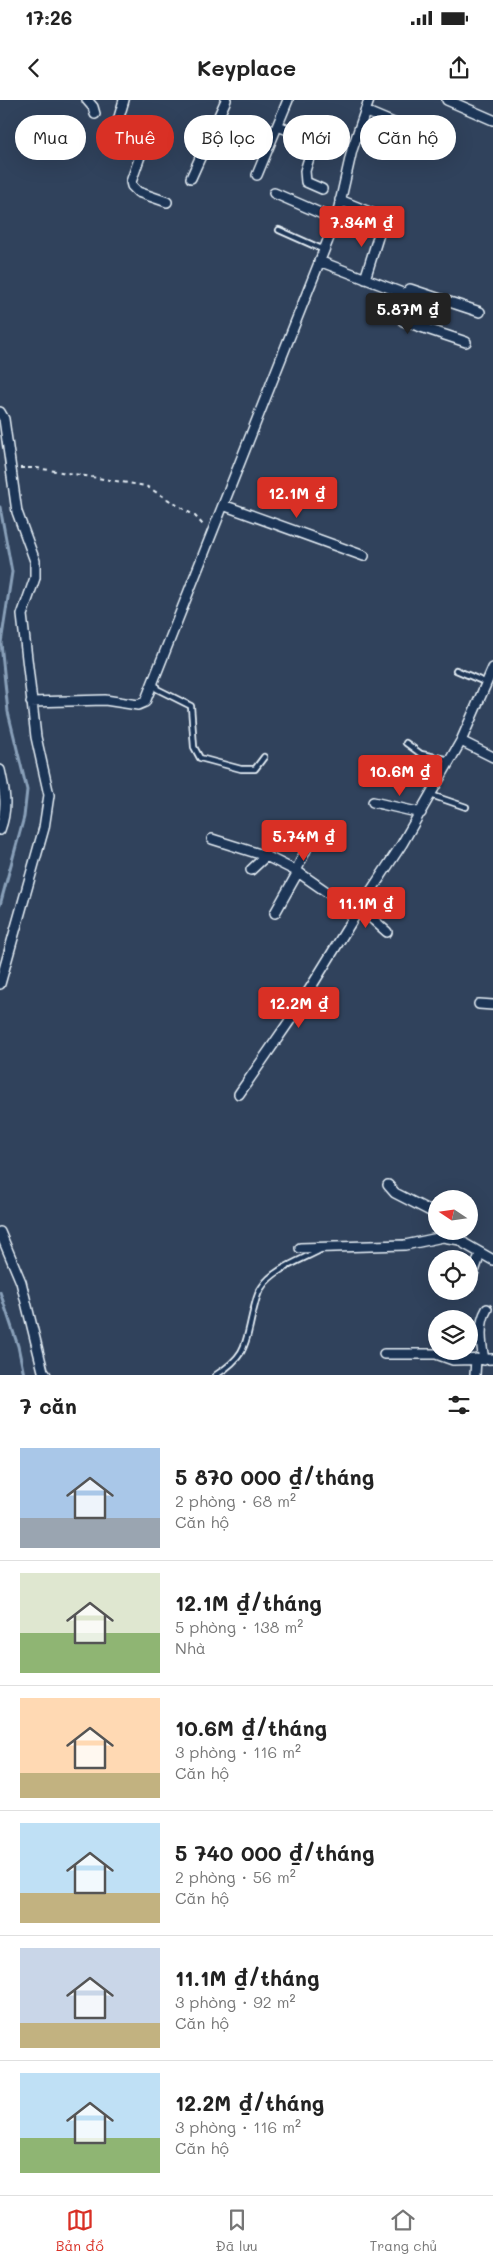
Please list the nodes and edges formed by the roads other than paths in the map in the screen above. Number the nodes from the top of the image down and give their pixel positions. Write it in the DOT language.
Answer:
graph roads {
  1 [pos="87,100"];
  2 [pos="124,100"];
  3 [pos="226,100"];
  4 [pos="288,100"];
  5 [pos="369,100"];
  6 [pos="447,100"];
  7 [pos="365,111"];
  8 [pos="95,114"];
  9 [pos="374,115"];
  10 [pos="493,120"];
  11 [pos="278,126"];
  12 [pos="257,175"];
  13 [pos="191,178"];
  14 [pos="322,189"];
  15 [pos="274,193"];
  16 [pos="340,200"];
  17 [pos="167,202"];
  18 [pos="336,220"];
  19 [pos="279,230"];
  20 [pos="324,250"];
  21 [pos="319,262"];
  22 [pos="365,278"];
  23 [pos="405,294"];
  24 [pos="480,312"];
  25 [pos="466,342"];
  26 [pos="0,412"];
  27 [pos="223,505"];
  28 [pos="364,556"];
  29 [pos="493,668"];
  30 [pos="456,670"];
  31 [pos="154,680"];
  32 [pos="487,684"];
  33 [pos="32,702"];
  34 [pos="461,742"];
  35 [pos="406,743"];
  36 [pos="264,757"];
  37 [pos="493,757"];
  38 [pos="452,760"];
  39 [pos="0,770"];
  40 [pos="431,795"];
  41 [pos="373,802"];
  42 [pos="466,807"];
  43 [pos="421,813"];
  44 [pos="0,830"];
  45 [pos="315,831"];
  46 [pos="212,839"];
  47 [pos="266,856"];
  48 [pos="251,870"];
  49 [pos="297,871"];
  50 [pos="358,911"];
  51 [pos="274,913"];
  52 [pos="387,932"];
  53 [pos="0,984"];
  54 [pos="479,1004"];
  55 [pos="493,1005"];
  56 [pos="239,1094"];
  57 [pos="388,1185"];
  58 [pos="428,1210"];
  59 [pos="0,1232"];
  60 [pos="429,1240"];
  61 [pos="460,1240"];
  62 [pos="325,1247"];
  63 [pos="300,1248"];
  64 [pos="480,1254"];
  65 [pos="478,1260"];
  66 [pos="493,1260"];
  67 [pos="487,1308"];
  68 [pos="384,1354"];
  69 [pos="484,1359"];
  70 [pos="46,1375"];
  71 [pos="216,1375"];
  72 [pos="475,1375"];
  1 -- 8 [label="street"];
  2 -- 17 [label="street"];
  3 -- 13 [label="street"];
  4 -- 11 [label="street"];
  5 -- 7 [label="street"];
  6 -- 10 [label="street"];
  7 -- 9 [label="street"];
  7 -- 16 [label="street"];
  11 -- 12 [label="street"];
  11 -- 14 [label="street"];
  15 -- 18 [label="street"];
  16 -- 18 [label="street"];
  16 -- 22 [label="street"];
  18 -- 20 [label="street"];
  19 -- 20 [label="lane"];
  20 -- 21 [label="street"];
  21 -- 22 [label="street"];
  21 -- 27 [label="street"];
  22 -- 23 [label="street"];
  23 -- 24 [label="street"];
  23 -- 25 [label="street"];
  26 -- 33 [label="street"];
  27 -- 28 [label="street"];
  27 -- 31 [label="street"];
  29 -- 32 [label="street"];
  30 -- 32 [label="lane"];
  31 -- 33 [label="street"];
  31 -- 36 [label="lane"];
  32 -- 34 [label="street"];
  33 -- 53 [label="street"];
  34 -- 37 [label="street"];
  34 -- 38 [label="street"];
  35 -- 38 [label="lane"];
  38 -- 40 [label="street"];
  39 -- 44 [label="street"];
  40 -- 42 [label="lane"];
  40 -- 43 [label="street"];
  41 -- 43 [label="street"];
  43 -- 50 [label="street"];
  45 -- 49 [label="street"];
  46 -- 47 [label="street"];
  47 -- 48 [label="street"];
  47 -- 49 [label="street"];
  49 -- 50 [label="street"];
  49 -- 51 [label="street"];
  50 -- 52 [label="street"];
  50 -- 56 [label="street"];
  54 -- 55 [label="street"];
  57 -- 58 [label="street"];
  59 -- 70 [label="street"];
  60 -- 62 [label="street"];
  61 -- 64 [label="street"];
  62 -- 63 [label="street"];
  62 -- 71 [label="lane"];
  64 -- 65 [label="street"];
  64 -- 66 [label="street"];
  67 -- 69 [label="street"];
  68 -- 69 [label="street"];
  69 -- 72 [label="street"];
}
